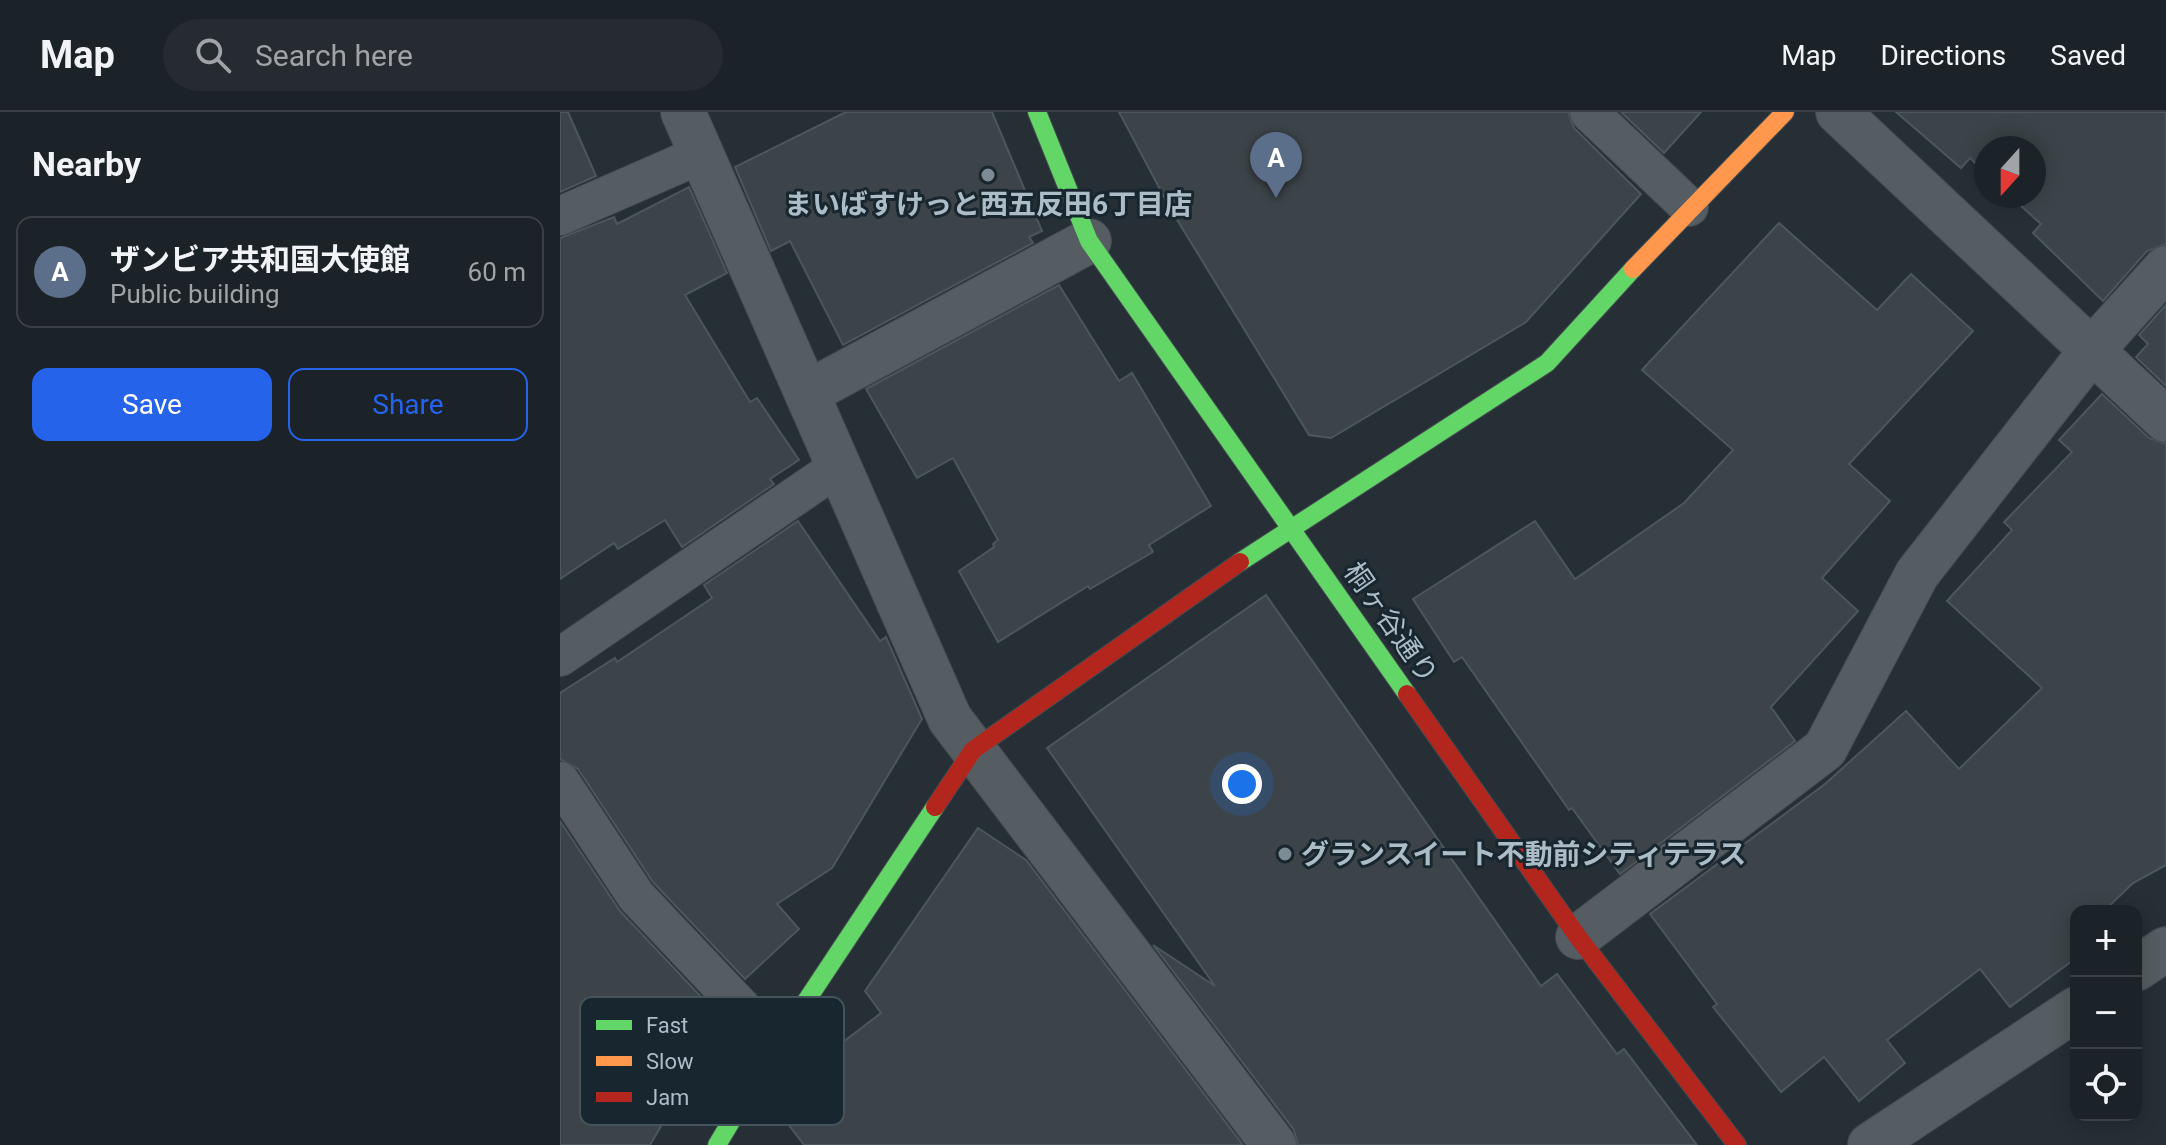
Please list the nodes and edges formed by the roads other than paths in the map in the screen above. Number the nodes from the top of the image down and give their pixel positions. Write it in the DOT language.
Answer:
graph roads {
  1 [pos="683,112"];
  2 [pos="1037,112"];
  3 [pos="1589,112"];
  4 [pos="1785,112"];
  5 [pos="1838,112"];
  6 [pos="702,154"];
  7 [pos="1689,207"];
  8 [pos="560,216"];
  9 [pos="1089,241"];
  10 [pos="2166,268"];
  11 [pos="2092,350"];
  12 [pos="807,393"];
  13 [pos="2166,420"];
  14 [pos="838,467"];
  15 [pos="1289,528"];
  16 [pos="560,657"];
  17 [pos="973,750"];
  18 [pos="560,781"];
  19 [pos="1578,937"];
  20 [pos="732,997"];
  21 [pos="809,997"];
  22 [pos="2070,1013"];
  23 [pos="729,1125"];
  24 [pos="717,1145"];
  25 [pos="1274,1145"];
  26 [pos="1737,1145"];
  27 [pos="1870,1145"];
  1 -- 6 [label="street"];
  2 -- 9 [label="street, 桐ヶ谷通り"];
  3 -- 7 [label="lane"];
  4 -- 7 [label="street"];
  5 -- 11 [label="street"];
  6 -- 8 [label="lane"];
  6 -- 12 [label="street"];
  7 -- 15 [label="street"];
  9 -- 12 [label="street"];
  9 -- 15 [label="street, 桐ヶ谷通り"];
  10 -- 11 [label="street"];
  11 -- 13 [label="street"];
  11 -- 19 [label="street"];
  12 -- 14 [label="street"];
  14 -- 16 [label="lane"];
  14 -- 17 [label="street"];
  15 -- 17 [label="street"];
  15 -- 19 [label="street, 桐ヶ谷通り"];
  17 -- 21 [label="street"];
  17 -- 25 [label="street"];
  18 -- 20 [label="lane"];
  19 -- 26 [label="street, 桐ヶ谷通り"];
  22 -- 27 [label="street"];
  23 -- 24 [label="street"];
}
